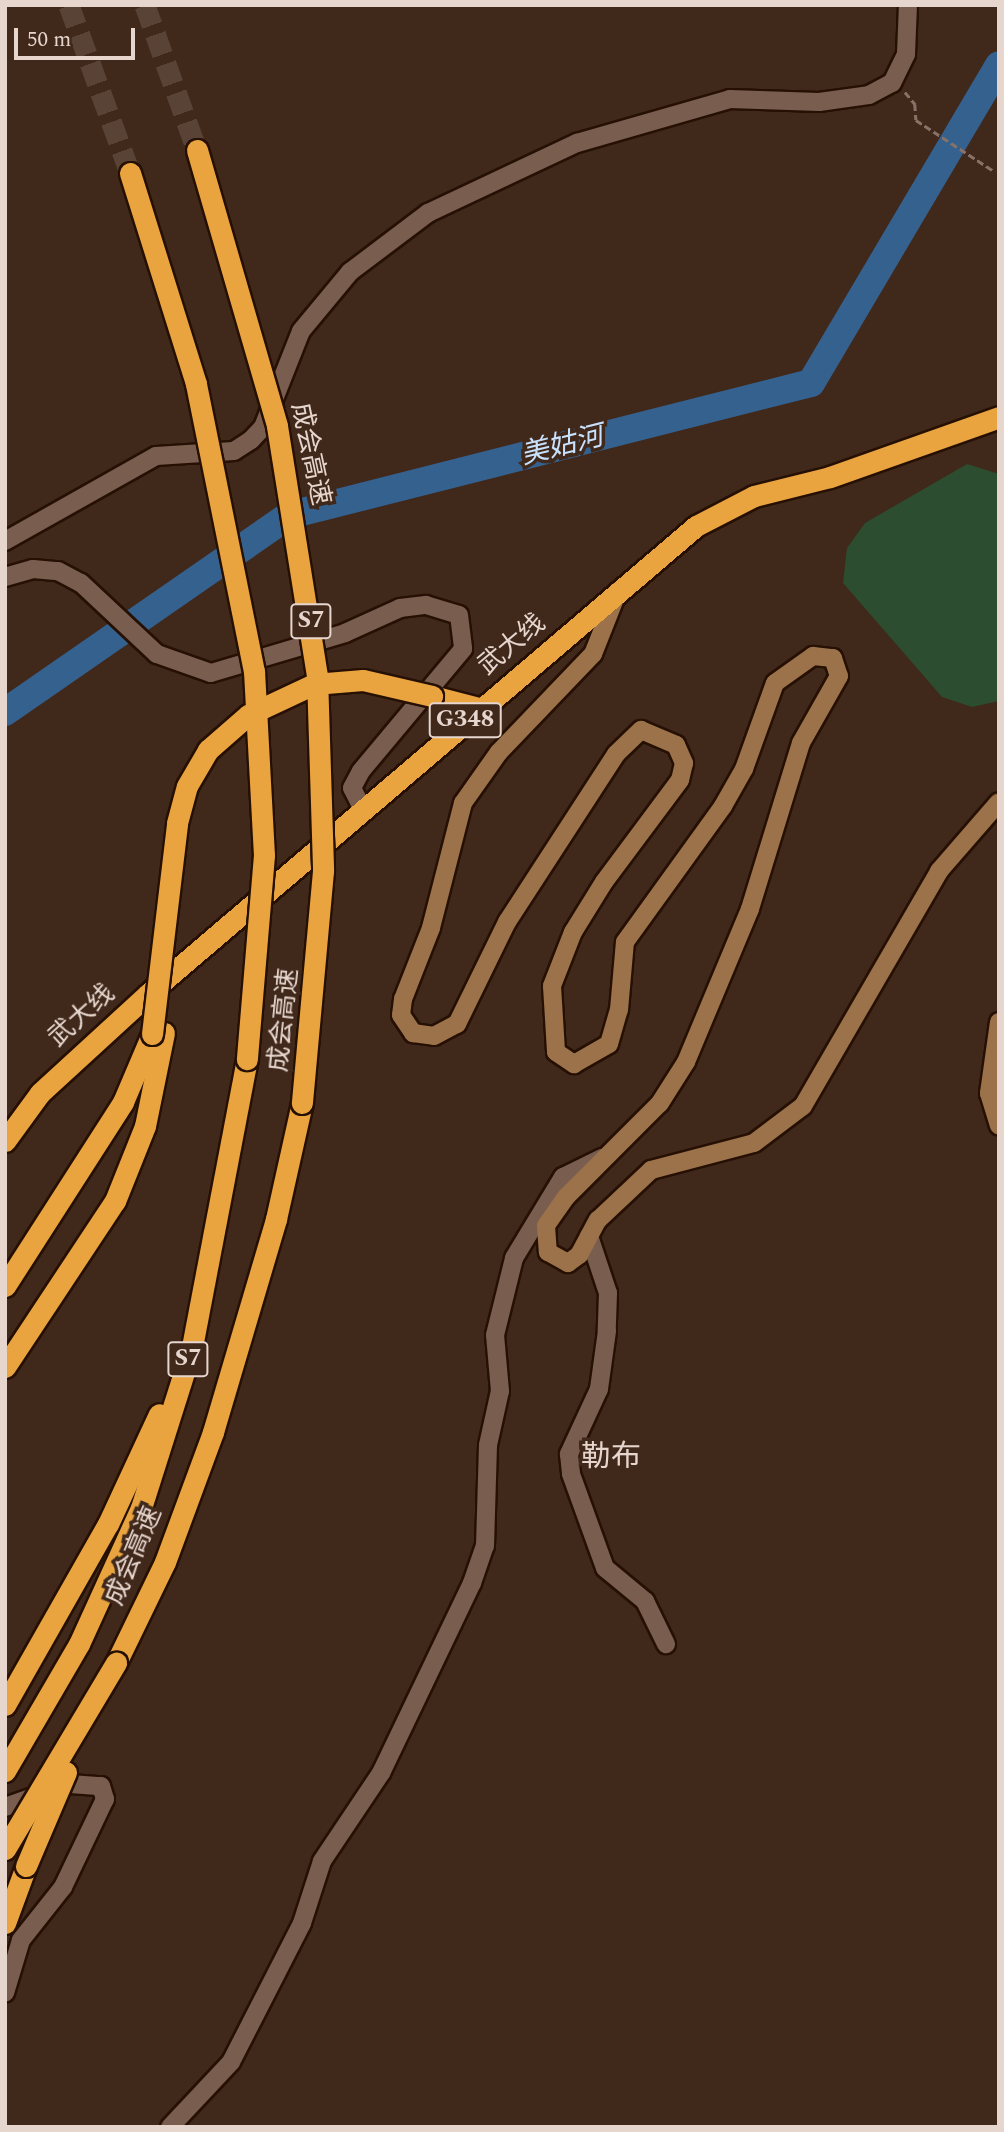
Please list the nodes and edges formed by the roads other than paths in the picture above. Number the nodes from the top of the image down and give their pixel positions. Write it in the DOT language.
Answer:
graph roads {
  1 [pos="908,5"];
  2 [pos="197,150"];
  3 [pos="130,173"];
  4 [pos="999,417"];
  5 [pos="5,541"];
  6 [pos="5,577"];
  7 [pos="619,587"];
  8 [pos="479,708"];
  9 [pos="999,802"];
  10 [pos="362,808"];
  11 [pos="999,1022"];
  12 [pos="158,1033"];
  13 [pos="999,1125"];
  14 [pos="5,1141"];
  15 [pos="602,1158"];
  16 [pos="589,1236"];
  17 [pos="212,1256"];
  18 [pos="5,1286"];
  19 [pos="5,1367"];
  20 [pos="666,1644"];
  21 [pos="104,1686"];
  22 [pos="5,1705"];
  23 [pos="5,1771"];
  24 [pos="5,1807"];
  25 [pos="5,1849"];
  26 [pos="5,1923"];
  27 [pos="5,1993"];
  28 [pos="170,2127"];
  1 -- 5 [label="street"];
  2 -- 21 [label="highway, 成会高速 / S7, bridge"];
  3 -- 17 [label="highway, 成会高速 / S7, bridge"];
  4 -- 7 [label="highway, 武大线 / G348"];
  6 -- 10 [label="street"];
  7 -- 8 [label="highway, 武大线 / G348"];
  7 -- 15 [label="street"];
  8 -- 10 [label="highway, 武大线 / G348"];
  8 -- 12 [label="highway, bridge"];
  9 -- 16 [label="street"];
  10 -- 14 [label="highway, 武大线 / G348"];
  11 -- 13 [label="street"];
  12 -- 18 [label="highway"];
  12 -- 19 [label="highway"];
  15 -- 16 [label="street"];
  15 -- 28 [label="street"];
  16 -- 20 [label="street"];
  17 -- 22 [label="highway"];
  17 -- 23 [label="highway, 成会高速 / S7"];
  21 -- 25 [label="highway, 成会高速 / S7, bridge"];
  21 -- 26 [label="highway, bridge"];
  24 -- 27 [label="street"];
}
